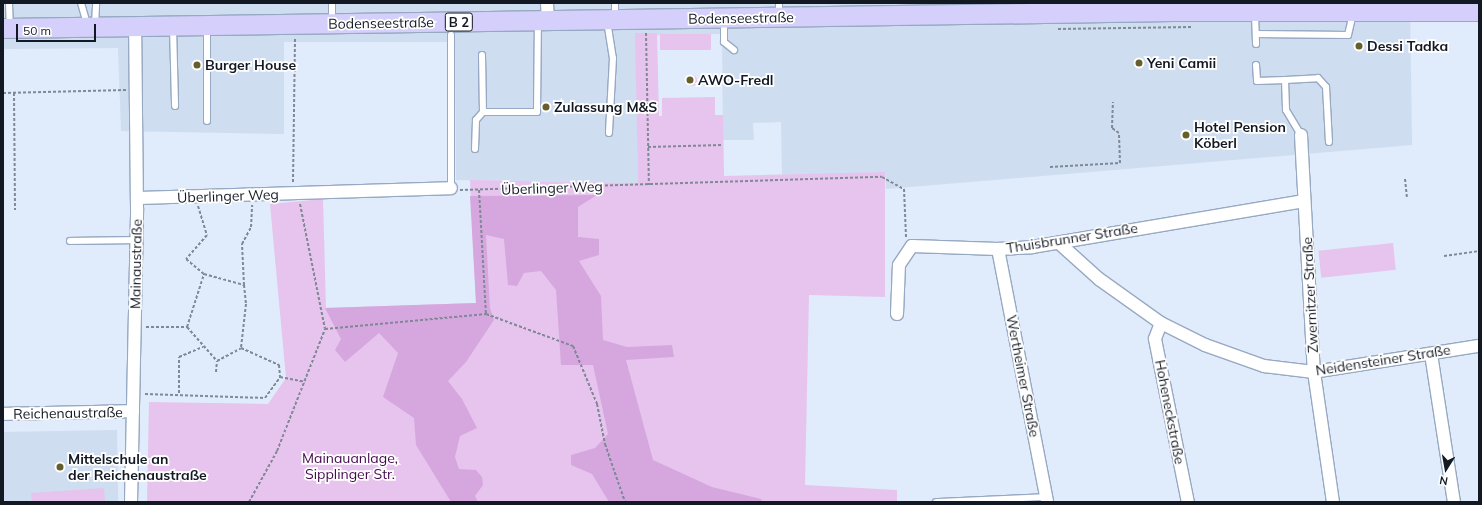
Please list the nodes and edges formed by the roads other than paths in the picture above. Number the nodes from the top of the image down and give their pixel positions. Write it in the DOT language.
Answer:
graph roads {
  1 [pos="9,3"];
  2 [pos="82,3"];
  3 [pos="96,3"];
  4 [pos="332,3"];
  5 [pos="1174,7"];
  6 [pos="1344,7"];
  7 [pos="1395,7"];
  8 [pos="1472,8"];
  9 [pos="1036,9"];
  10 [pos="539,10"];
  11 [pos="779,10"];
  12 [pos="1254,12"];
  13 [pos="612,14"];
  14 [pos="724,18"];
  15 [pos="332,24"];
  16 [pos="173,25"];
  17 [pos="207,25"];
  18 [pos="135,26"];
  19 [pos="91,27"];
  20 [pos="7,28"];
  21 [pos="1256,34"];
  22 [pos="450,35"];
  23 [pos="1256,44"];
  24 [pos="734,50"];
  25 [pos="482,55"];
  26 [pos="1256,65"];
  27 [pos="1285,80"];
  28 [pos="175,106"];
  29 [pos="483,112"];
  30 [pos="207,121"];
  31 [pos="609,133"];
  32 [pos="1301,135"];
  33 [pos="1329,142"];
  34 [pos="476,149"];
  35 [pos="451,188"];
  36 [pos="137,198"];
  37 [pos="1304,201"];
  38 [pos="137,240"];
  39 [pos="70,241"];
  40 [pos="1059,243"];
  41 [pos="998,250"];
  42 [pos="897,314"];
  43 [pos="1161,323"];
  44 [pos="1479,346"];
  45 [pos="1431,354"];
  46 [pos="1314,372"];
  47 [pos="133,411"];
  48 [pos="3,414"];
  49 [pos="1047,499"];
  50 [pos="131,502"];
  51 [pos="936,502"];
  52 [pos="1188,502"];
  53 [pos="1333,502"];
  54 [pos="1454,502"];
  1 -- 20 [label="lane"];
  2 -- 19 [label="lane"];
  3 -- 19 [label="lane"];
  4 -- 15 [label="lane"];
  5 -- 9 [label="main road, Bodenseestraße / B 2"];
  5 -- 12 [label="main road, Bodenseestraße / B 2"];
  6 -- 7 [label="main road, Bodenseestraße / B 2"];
  6 -- 12 [label="main road, Bodenseestraße / B 2"];
  6 -- 21 [label="lane"];
  7 -- 8 [label="main road, Bodenseestraße / B 2"];
  9 -- 11 [label="main road, Bodenseestraße / B 2"];
  10 -- 13 [label="main road, Bodenseestraße / B 2"];
  10 -- 15 [label="main road, Bodenseestraße / B 2"];
  10 -- 29 [label="lane"];
  11 -- 14 [label="main road, Bodenseestraße / B 2"];
  12 -- 21 [label="lane"];
  13 -- 14 [label="main road, Bodenseestraße / B 2"];
  13 -- 31 [label="lane"];
  14 -- 24 [label="lane"];
  15 -- 17 [label="main road, Bodenseestraße / B 2"];
  16 -- 17 [label="main road, Bodenseestraße / B 2"];
  16 -- 18 [label="main road, Bodenseestraße / B 2"];
  16 -- 28 [label="lane"];
  17 -- 30 [label="lane"];
  18 -- 19 [label="main road, Bodenseestraße / B 2"];
  18 -- 36 [label="street, Mainaustraße"];
  19 -- 20 [label="main road, Bodenseestraße / B 2"];
  21 -- 23 [label="lane"];
  22 -- 35 [label="lane"];
  25 -- 29 [label="lane"];
  26 -- 27 [label="lane"];
  27 -- 32 [label="lane"];
  27 -- 33 [label="lane"];
  29 -- 34 [label="lane"];
  32 -- 37 [label="street, Zwernitzer Straße"];
  35 -- 36 [label="street, Überlinger Weg"];
  36 -- 38 [label="street, Mainaustraße"];
  37 -- 40 [label="street, Thuisbrunner Straße"];
  37 -- 46 [label="street, Zwernitzer Straße"];
  38 -- 39 [label="lane"];
  38 -- 47 [label="street, Mainaustraße"];
  40 -- 41 [label="street, Thuisbrunner Straße"];
  40 -- 43 [label="street, Neidensteiner Straße"];
  41 -- 42 [label="street, Thuisbrunner Straße"];
  41 -- 49 [label="street, Wertheimer Straße"];
  43 -- 46 [label="street, Neidensteiner Straße"];
  43 -- 52 [label="street, Hoheneckstraße"];
  44 -- 45 [label="street, Neidensteiner Straße"];
  45 -- 46 [label="street, Neidensteiner Straße"];
  45 -- 54 [label="street"];
  46 -- 53 [label="street, Zwernitzer Straße"];
  47 -- 48 [label="street, Reichenaustraße"];
  47 -- 50 [label="street, Mainaustraße"];
  49 -- 51 [label="lane"];
}
